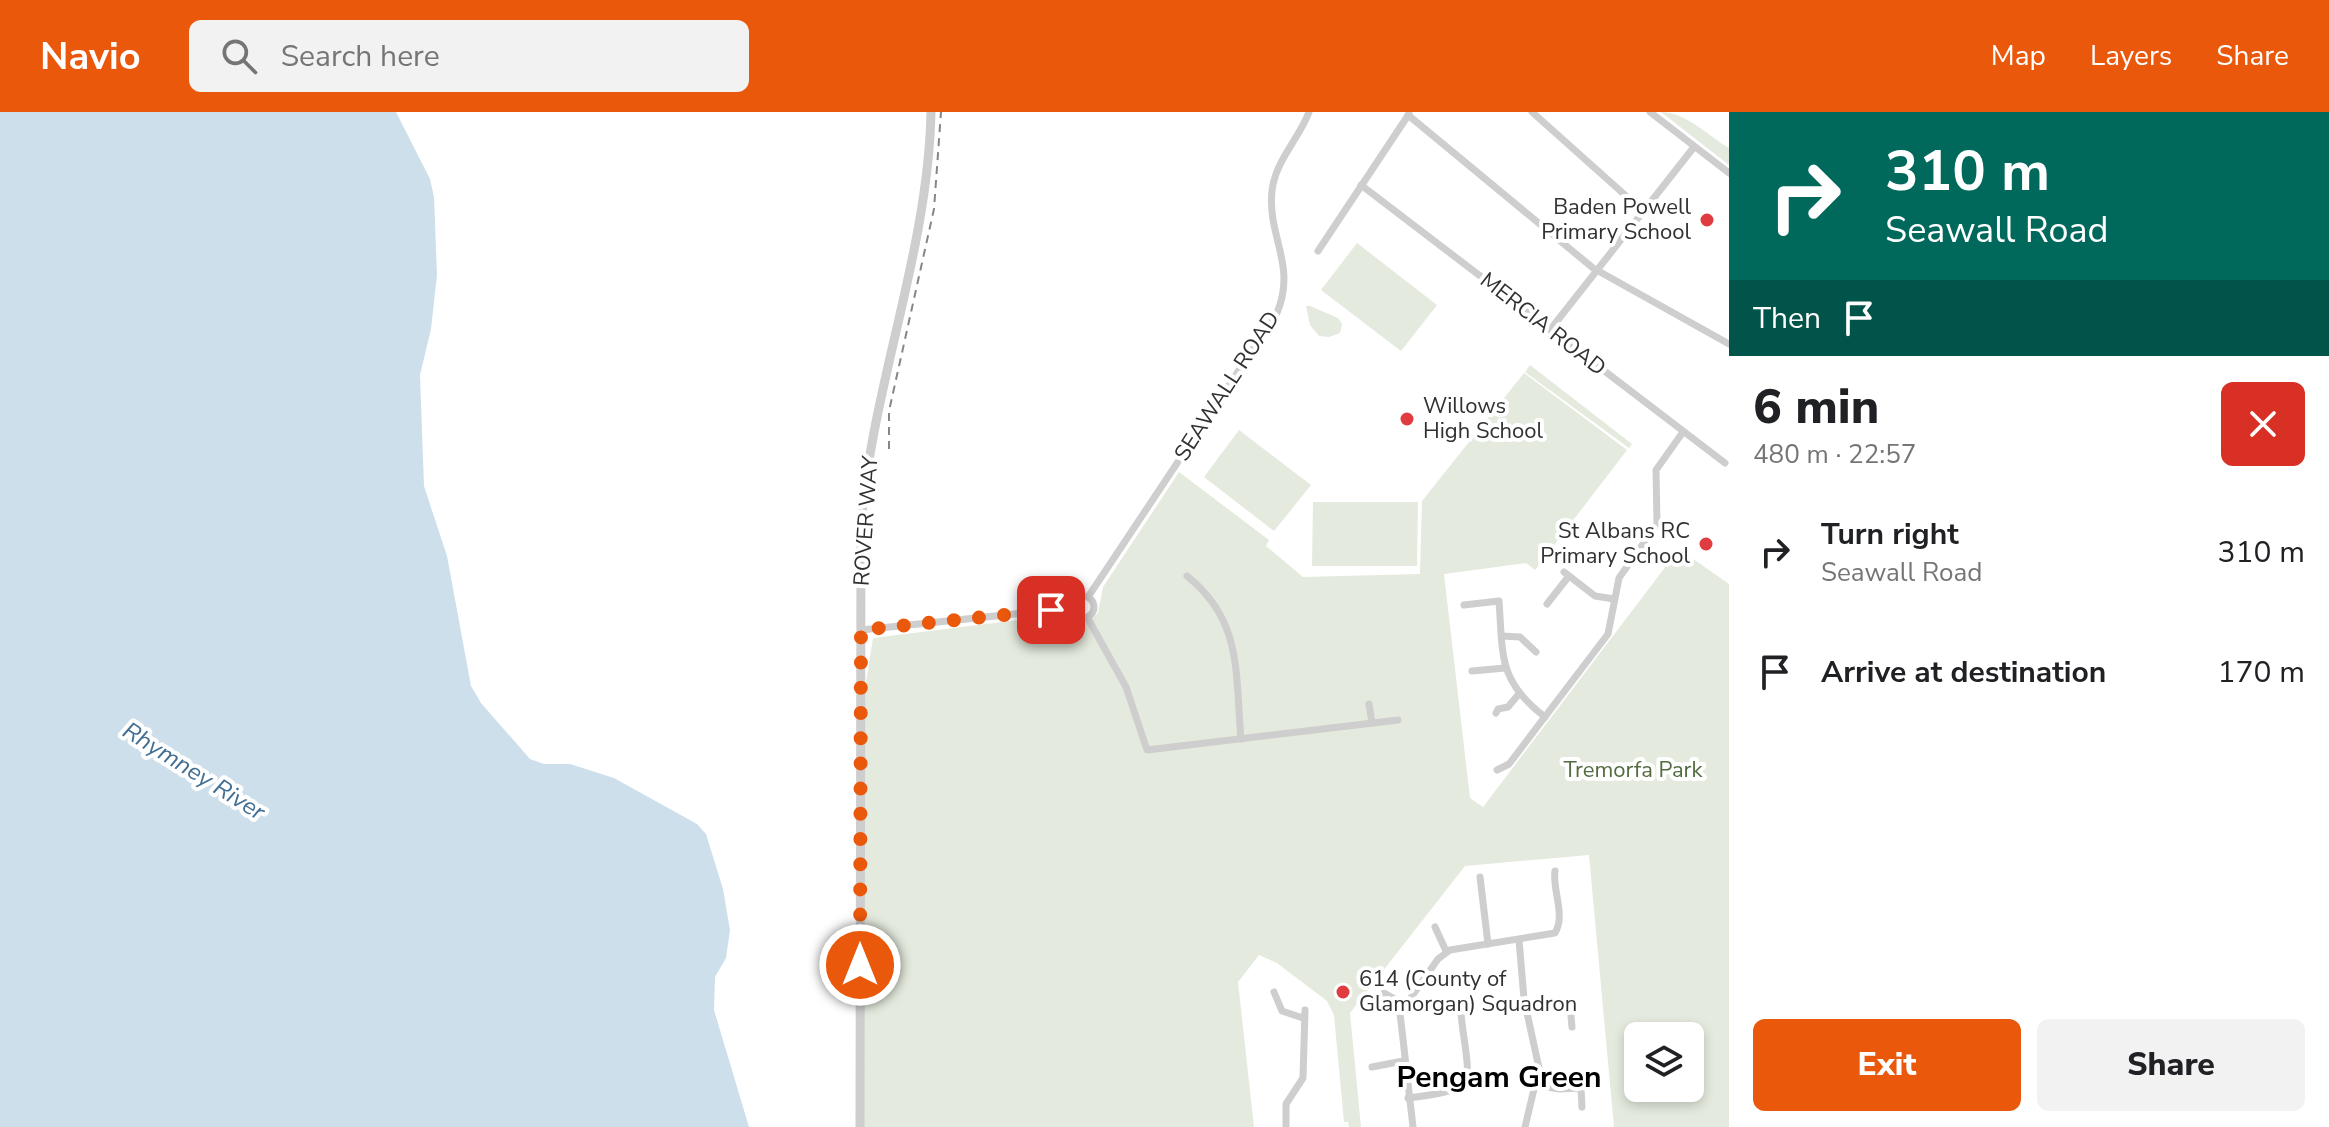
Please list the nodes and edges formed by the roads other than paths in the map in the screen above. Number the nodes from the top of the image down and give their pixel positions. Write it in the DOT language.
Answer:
graph roads {
  1 [pos="931,112"];
  2 [pos="1309,112"];
  3 [pos="1532,112"];
  4 [pos="1650,112"];
  5 [pos="1409,113"];
  6 [pos="1694,147"];
  7 [pos="1729,173"];
  8 [pos="1361,185"];
  9 [pos="1644,212"];
  10 [pos="1318,251"];
  11 [pos="1598,270"];
  12 [pos="1550,330"];
  13 [pos="1729,344"];
  14 [pos="1683,432"];
  15 [pos="1728,465"];
  16 [pos="1187,576"];
  17 [pos="1088,597"];
  18 [pos="1614,599"];
  19 [pos="1547,604"];
  20 [pos="1464,605"];
  21 [pos="1072,608"];
  22 [pos="1087,617"];
  23 [pos="861,630"];
  24 [pos="1502,636"];
  25 [pos="1536,652"];
  26 [pos="1505,668"];
  27 [pos="1472,671"];
  28 [pos="1518,695"];
  29 [pos="1369,704"];
  30 [pos="1496,713"];
  31 [pos="1545,717"];
  32 [pos="1398,720"];
  33 [pos="1372,723"];
  34 [pos="1241,739"];
  35 [pos="1497,770"];
  36 [pos="1555,871"];
  37 [pos="1472,872"];
  38 [pos="1435,927"];
  39 [pos="1519,940"];
  40 [pos="1488,944"];
  41 [pos="1446,951"];
  42 [pos="1274,992"];
  43 [pos="1384,993"];
  44 [pos="1404,1004"];
  45 [pos="1526,1011"];
  46 [pos="1461,1014"];
  47 [pos="1572,1027"];
  48 [pos="1403,1061"];
  49 [pos="1372,1067"];
  50 [pos="1537,1085"];
  51 [pos="1408,1098"];
  52 [pos="1582,1107"];
  53 [pos="860,1127"];
  54 [pos="1286,1127"];
  55 [pos="1413,1127"];
  56 [pos="1525,1127"];
  1 -- 23 [label="street, ROVER WAY"];
  2 -- 17 [label="street, SEAWALL ROAD"];
  3 -- 9 [label="street"];
  4 -- 6 [label="street"];
  5 -- 8 [label="street"];
  5 -- 11 [label="street"];
  6 -- 7 [label="street"];
  6 -- 9 [label="street"];
  8 -- 10 [label="street"];
  8 -- 12 [label="street, MERCIA ROAD"];
  9 -- 11 [label="street"];
  11 -- 12 [label="street"];
  11 -- 13 [label="street"];
  12 -- 14 [label="street, MERCIA ROAD"];
  14 -- 15 [label="street, MERCIA ROAD"];
  14 -- 18 [label="street"];
  16 -- 34 [label="street"];
  17 -- 21 [label="street"];
  17 -- 22 [label="street"];
  18 -- 19 [label="street"];
  18 -- 31 [label="street"];
  20 -- 24 [label="street"];
  21 -- 22 [label="street"];
  21 -- 23 [label="street"];
  22 -- 34 [label="street"];
  23 -- 53 [label="street, ROVER WAY"];
  24 -- 25 [label="street"];
  24 -- 26 [label="street"];
  26 -- 27 [label="street"];
  26 -- 28 [label="street"];
  28 -- 30 [label="street"];
  28 -- 31 [label="street"];
  29 -- 33 [label="street"];
  31 -- 35 [label="street"];
  32 -- 33 [label="street"];
  33 -- 34 [label="street"];
  36 -- 39 [label="street"];
  37 -- 40 [label="street"];
  38 -- 41 [label="street"];
  39 -- 40 [label="street"];
  39 -- 45 [label="street"];
  40 -- 41 [label="street"];
  41 -- 44 [label="street"];
  42 -- 54 [label="street"];
  43 -- 44 [label="street"];
  44 -- 48 [label="street"];
  45 -- 47 [label="street"];
  45 -- 50 [label="street"];
  46 -- 51 [label="street"];
  48 -- 49 [label="street"];
  48 -- 51 [label="street"];
  50 -- 52 [label="street"];
  50 -- 56 [label="street"];
  51 -- 55 [label="street"];
}
